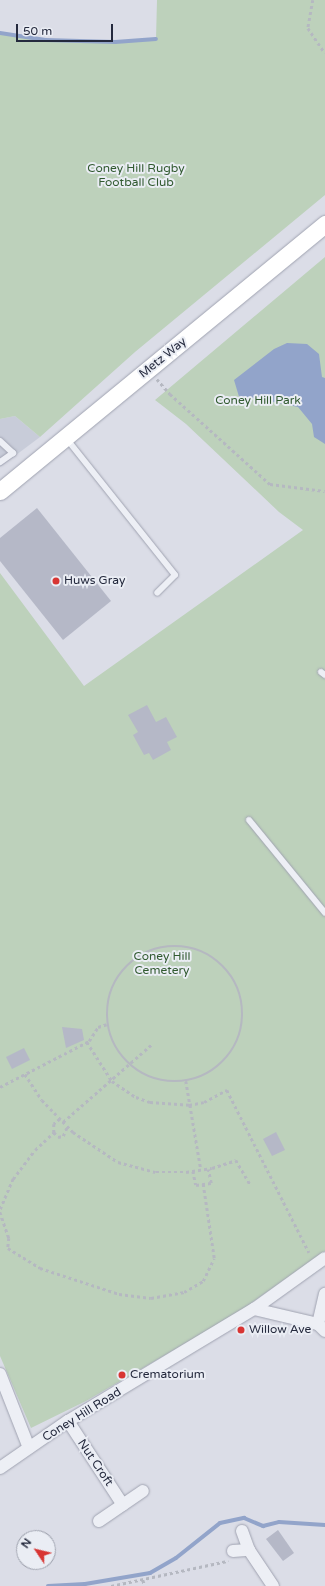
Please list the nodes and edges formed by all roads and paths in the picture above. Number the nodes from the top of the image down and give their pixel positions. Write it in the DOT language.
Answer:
graph roads {
  1 [pos="313,0"];
  2 [pos="325,53"];
  3 [pos="325,224"];
  4 [pos="149,370"];
  5 [pos="65,437"];
  6 [pos="1,441"];
  7 [pos="0,462"];
  8 [pos="0,491"];
  9 [pos="325,491"];
  10 [pos="157,593"];
  11 [pos="249,820"];
  12 [pos="325,913"];
  13 [pos="107,1024"];
  14 [pos="87,1042"];
  15 [pos="151,1045"];
  16 [pos="129,1065"];
  17 [pos="25,1074"];
  18 [pos="112,1080"];
  19 [pos="186,1081"];
  20 [pos="0,1087"];
  21 [pos="189,1105"];
  22 [pos="60,1120"];
  23 [pos="63,1122"];
  24 [pos="67,1126"];
  25 [pos="54,1132"];
  26 [pos="208,1169"];
  27 [pos="201,1170"];
  28 [pos="193,1171"];
  29 [pos="203,1184"];
  30 [pos="250,1184"];
  31 [pos="0,1211"];
  32 [pos="309,1252"];
  33 [pos="325,1258"];
  34 [pos="325,1294"];
  35 [pos="254,1310"];
  36 [pos="322,1327"];
  37 [pos="0,1374"];
  38 [pos="68,1421"];
  39 [pos="29,1448"];
  40 [pos="0,1468"];
  41 [pos="143,1491"];
  42 [pos="123,1505"];
  43 [pos="99,1522"];
  44 [pos="242,1532"];
  45 [pos="249,1550"];
  46 [pos="233,1551"];
  47 [pos="142,1580"];
  48 [pos="111,1586"];
  49 [pos="145,1586"];
  50 [pos="273,1586"];
  1 -- 2 [label="path"];
  3 -- 4 [label="street, Metz Way"];
  4 -- 5 [label="street, Metz Way"];
  4 -- 9 [label="path"];
  5 -- 8 [label="street, Metz Way"];
  5 -- 10 [label="lane"];
  6 -- 7 [label="lane"];
  11 -- 12 [label="lane"];
  13 -- 14 [label="path"];
  13 -- 16 [label="path"];
  13 -- 19 [label="path"];
  14 -- 17 [label="path"];
  14 -- 18 [label="path"];
  15 -- 16 [label="path"];
  16 -- 18 [label="path"];
  16 -- 19 [label="path"];
  17 -- 20 [label="path"];
  17 -- 22 [label="path"];
  18 -- 21 [label="path"];
  18 -- 23 [label="path"];
  19 -- 21 [label="path"];
  21 -- 27 [label="path"];
  21 -- 32 [label="path"];
  22 -- 23 [label="path"];
  22 -- 25 [label="path"];
  23 -- 24 [label="path"];
  24 -- 25 [label="path"];
  24 -- 28 [label="path"];
  25 -- 31 [label="path"];
  26 -- 27 [label="path"];
  26 -- 29 [label="path"];
  26 -- 30 [label="path"];
  27 -- 28 [label="path"];
  28 -- 29 [label="path"];
  29 -- 31 [label="path"];
  33 -- 35 [label="street, Coney Hill Road"];
  34 -- 36 [label="street"];
  35 -- 36 [label="street"];
  35 -- 38 [label="street, Coney Hill Road"];
  37 -- 39 [label="street"];
  38 -- 39 [label="street, Coney Hill Road"];
  38 -- 42 [label="street, Nut Croft"];
  39 -- 40 [label="street, Coney Hill Road"];
  41 -- 42 [label="street"];
  42 -- 43 [label="street"];
  44 -- 45 [label="street"];
  45 -- 46 [label="street"];
  45 -- 50 [label="street"];
  46 -- 47 [label="path"];
  47 -- 48 [label="path"];
  47 -- 49 [label="path"];
}
